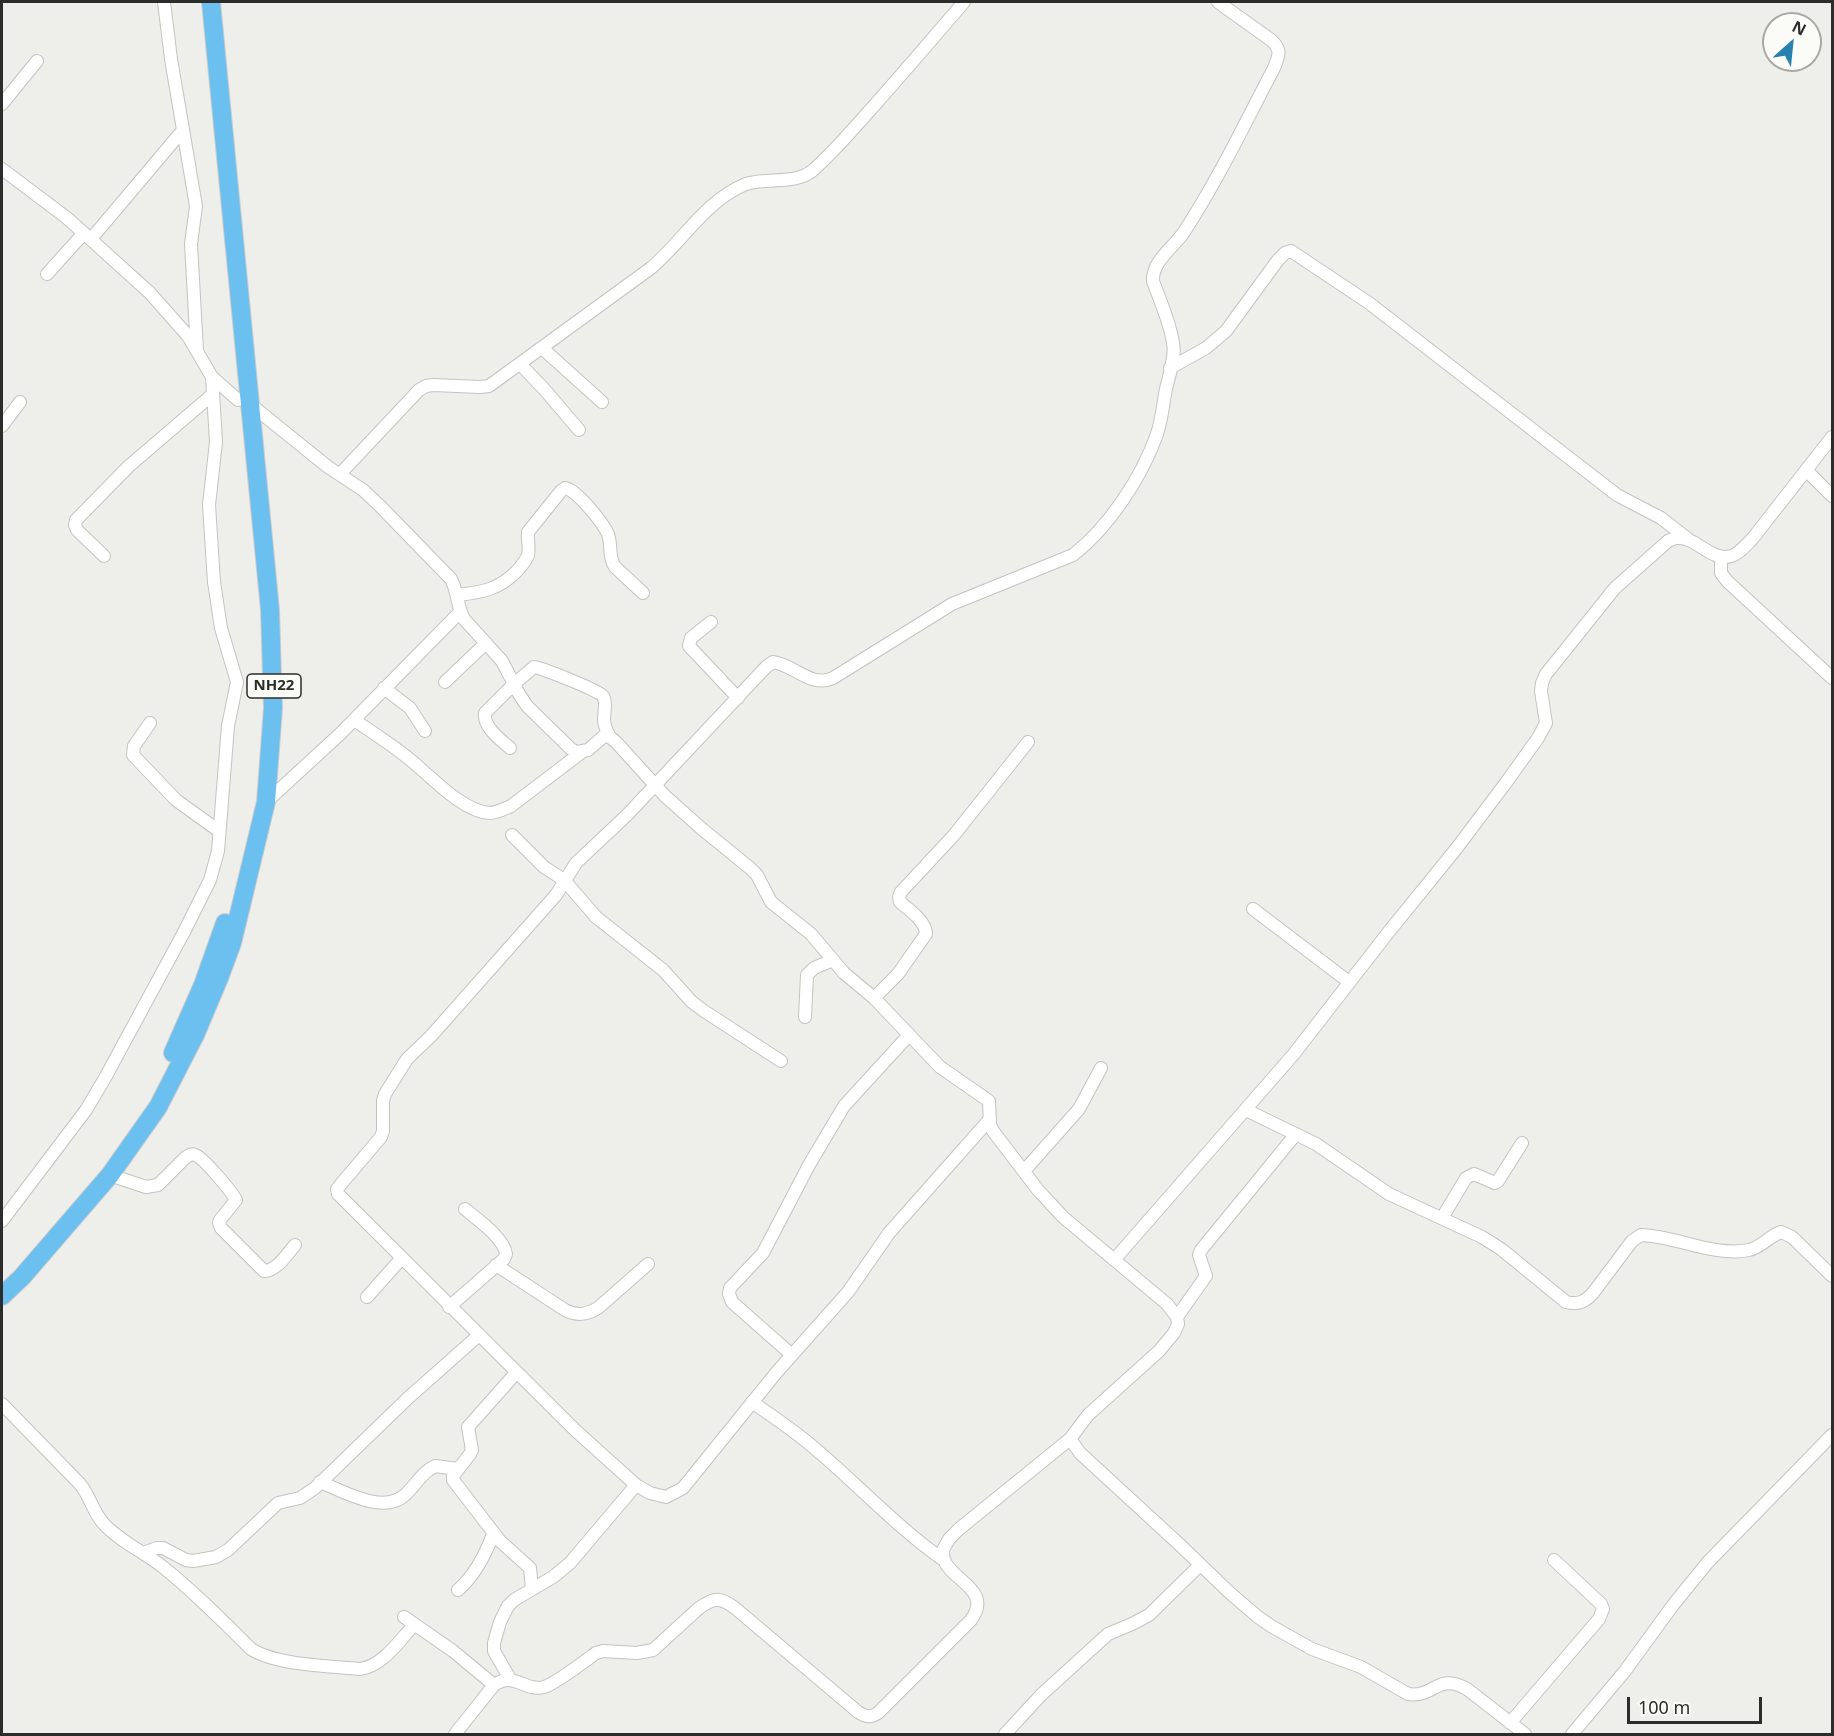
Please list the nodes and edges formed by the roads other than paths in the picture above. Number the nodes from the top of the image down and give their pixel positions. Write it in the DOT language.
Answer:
graph roads {
  1 [pos="164,2"];
  2 [pos="199,2"];
  3 [pos="211,2"];
  4 [pos="964,2"];
  5 [pos="1218,2"];
  6 [pos="38,61"];
  7 [pos="2,104"];
  8 [pos="183,130"];
  9 [pos="2,169"];
  10 [pos="87,236"];
  11 [pos="47,274"];
  12 [pos="542,348"];
  13 [pos="197,351"];
  14 [pos="520,364"];
  15 [pos="1170,368"];
  16 [pos="212,377"];
  17 [pos="213,394"];
  18 [pos="20,402"];
  19 [pos="244,402"];
  20 [pos="602,402"];
  21 [pos="2,426"];
  22 [pos="579,430"];
  23 [pos="1833,437"];
  24 [pos="1807,471"];
  25 [pos="340,474"];
  26 [pos="1833,495"];
  27 [pos="1688,540"];
  28 [pos="104,556"];
  29 [pos="1721,557"];
  30 [pos="644,593"];
  31 [pos="457,595"];
  32 [pos="460,612"];
  33 [pos="711,622"];
  34 [pos="486,643"];
  35 [pos="1833,678"];
  36 [pos="445,682"];
  37 [pos="514,684"];
  38 [pos="384,688"];
  39 [pos="738,698"];
  40 [pos="354,720"];
  41 [pos="150,723"];
  42 [pos="425,731"];
  43 [pos="610,737"];
  44 [pos="1028,742"];
  45 [pos="510,748"];
  46 [pos="582,752"];
  47 [pos="654,786"];
  48 [pos="266,802"];
  49 [pos="219,831"];
  50 [pos="512,835"];
  51 [pos="564,880"];
  52 [pos="1253,909"];
  53 [pos="833,960"];
  54 [pos="1349,982"];
  55 [pos="874,998"];
  56 [pos="805,1017"];
  57 [pos="909,1035"];
  58 [pos="781,1061"];
  59 [pos="1101,1068"];
  60 [pos="1246,1110"];
  61 [pos="990,1119"];
  62 [pos="1296,1134"];
  63 [pos="1522,1143"];
  64 [pos="1024,1171"];
  65 [pos="110,1175"];
  66 [pos="465,1209"];
  67 [pos="4,1215"];
  68 [pos="1442,1218"];
  69 [pos="295,1245"];
  70 [pos="401,1259"];
  71 [pos="1114,1260"];
  72 [pos="648,1264"];
  73 [pos="496,1265"];
  74 [pos="1833,1276"];
  75 [pos="2,1281"];
  76 [pos="2,1296"];
  77 [pos="367,1297"];
  78 [pos="449,1307"];
  79 [pos="1177,1317"];
  80 [pos="478,1336"];
  81 [pos="792,1355"];
  82 [pos="516,1373"];
  83 [pos="752,1402"];
  84 [pos="2,1404"];
  85 [pos="1833,1435"];
  86 [pos="1070,1439"];
  87 [pos="458,1468"];
  88 [pos="320,1482"];
  89 [pos="636,1485"];
  90 [pos="494,1534"];
  91 [pos="143,1553"];
  92 [pos="1554,1560"];
  93 [pos="945,1562"];
  94 [pos="1200,1564"];
  95 [pos="532,1589"];
  96 [pos="458,1590"];
  97 [pos="510,1679"];
  98 [pos="494,1685"];
  99 [pos="1510,1723"];
  100 [pos="455,1734"];
  101 [pos="1005,1734"];
  102 [pos="1525,1734"];
  103 [pos="1572,1734"];
  1 -- 8 [label="street"];
  2 -- 19 [label="highway, NH22"];
  3 -- 19 [label="highway, NH22"];
  4 -- 12 [label="street"];
  5 -- 15 [label="street"];
  6 -- 7 [label="street"];
  8 -- 10 [label="street"];
  8 -- 13 [label="street"];
  9 -- 10 [label="street"];
  10 -- 11 [label="street"];
  10 -- 13 [label="street"];
  12 -- 14 [label="street"];
  12 -- 20 [label="street"];
  13 -- 16 [label="street"];
  14 -- 22 [label="street"];
  14 -- 25 [label="street"];
  15 -- 27 [label="street"];
  15 -- 39 [label="street"];
  16 -- 17 [label="street"];
  16 -- 19 [label="street"];
  17 -- 28 [label="street"];
  17 -- 49 [label="street"];
  18 -- 21 [label="street"];
  19 -- 25 [label="street"];
  19 -- 48 [label="highway, NH22"];
  19 -- 75 [label="highway, NH22"];
  23 -- 24 [label="street"];
  24 -- 26 [label="street"];
  24 -- 29 [label="street"];
  25 -- 31 [label="street"];
  27 -- 29 [label="street"];
  27 -- 54 [label="street"];
  29 -- 35 [label="street"];
  30 -- 31 [label="street"];
  31 -- 32 [label="street"];
  32 -- 34 [label="street"];
  32 -- 38 [label="street"];
  33 -- 39 [label="street"];
  34 -- 36 [label="street"];
  34 -- 37 [label="street"];
  37 -- 43 [label="street"];
  37 -- 45 [label="street"];
  37 -- 46 [label="street"];
  38 -- 40 [label="street"];
  38 -- 42 [label="street"];
  39 -- 47 [label="street"];
  40 -- 46 [label="street"];
  40 -- 48 [label="street"];
  41 -- 49 [label="street"];
  43 -- 46 [label="street"];
  43 -- 47 [label="street"];
  44 -- 55 [label="street"];
  47 -- 51 [label="street"];
  47 -- 53 [label="street"];
  48 -- 65 [label="highway, NH22"];
  49 -- 67 [label="street"];
  50 -- 51 [label="street"];
  51 -- 58 [label="street"];
  51 -- 70 [label="street"];
  52 -- 54 [label="street"];
  53 -- 55 [label="street"];
  53 -- 56 [label="street"];
  54 -- 60 [label="street"];
  55 -- 57 [label="street"];
  57 -- 61 [label="street"];
  57 -- 81 [label="street"];
  59 -- 64 [label="street"];
  60 -- 62 [label="street"];
  60 -- 71 [label="street"];
  61 -- 64 [label="street"];
  61 -- 81 [label="street"];
  62 -- 68 [label="street"];
  62 -- 79 [label="street"];
  63 -- 68 [label="street"];
  64 -- 71 [label="street"];
  65 -- 69 [label="street"];
  65 -- 76 [label="highway, NH22"];
  66 -- 73 [label="street"];
  68 -- 74 [label="street"];
  70 -- 77 [label="street"];
  70 -- 78 [label="street"];
  71 -- 79 [label="street"];
  72 -- 73 [label="street"];
  73 -- 78 [label="street"];
  78 -- 80 [label="street"];
  79 -- 86 [label="street"];
  80 -- 82 [label="street"];
  80 -- 88 [label="street"];
  81 -- 83 [label="street"];
  82 -- 87 [label="street"];
  82 -- 89 [label="street"];
  83 -- 89 [label="street"];
  83 -- 93 [label="street"];
  84 -- 91 [label="street"];
  85 -- 103 [label="street"];
  86 -- 93 [label="street"];
  86 -- 94 [label="street"];
  87 -- 88 [label="street"];
  87 -- 90 [label="street"];
  88 -- 91 [label="street"];
  89 -- 95 [label="street"];
  90 -- 95 [label="street"];
  90 -- 96 [label="street"];
  91 -- 98 [label="street"];
  92 -- 99 [label="street"];
  93 -- 97 [label="street"];
  94 -- 99 [label="street"];
  94 -- 101 [label="street"];
  95 -- 97 [label="street"];
  97 -- 98 [label="street"];
  98 -- 100 [label="street"];
  99 -- 102 [label="street"];
}
